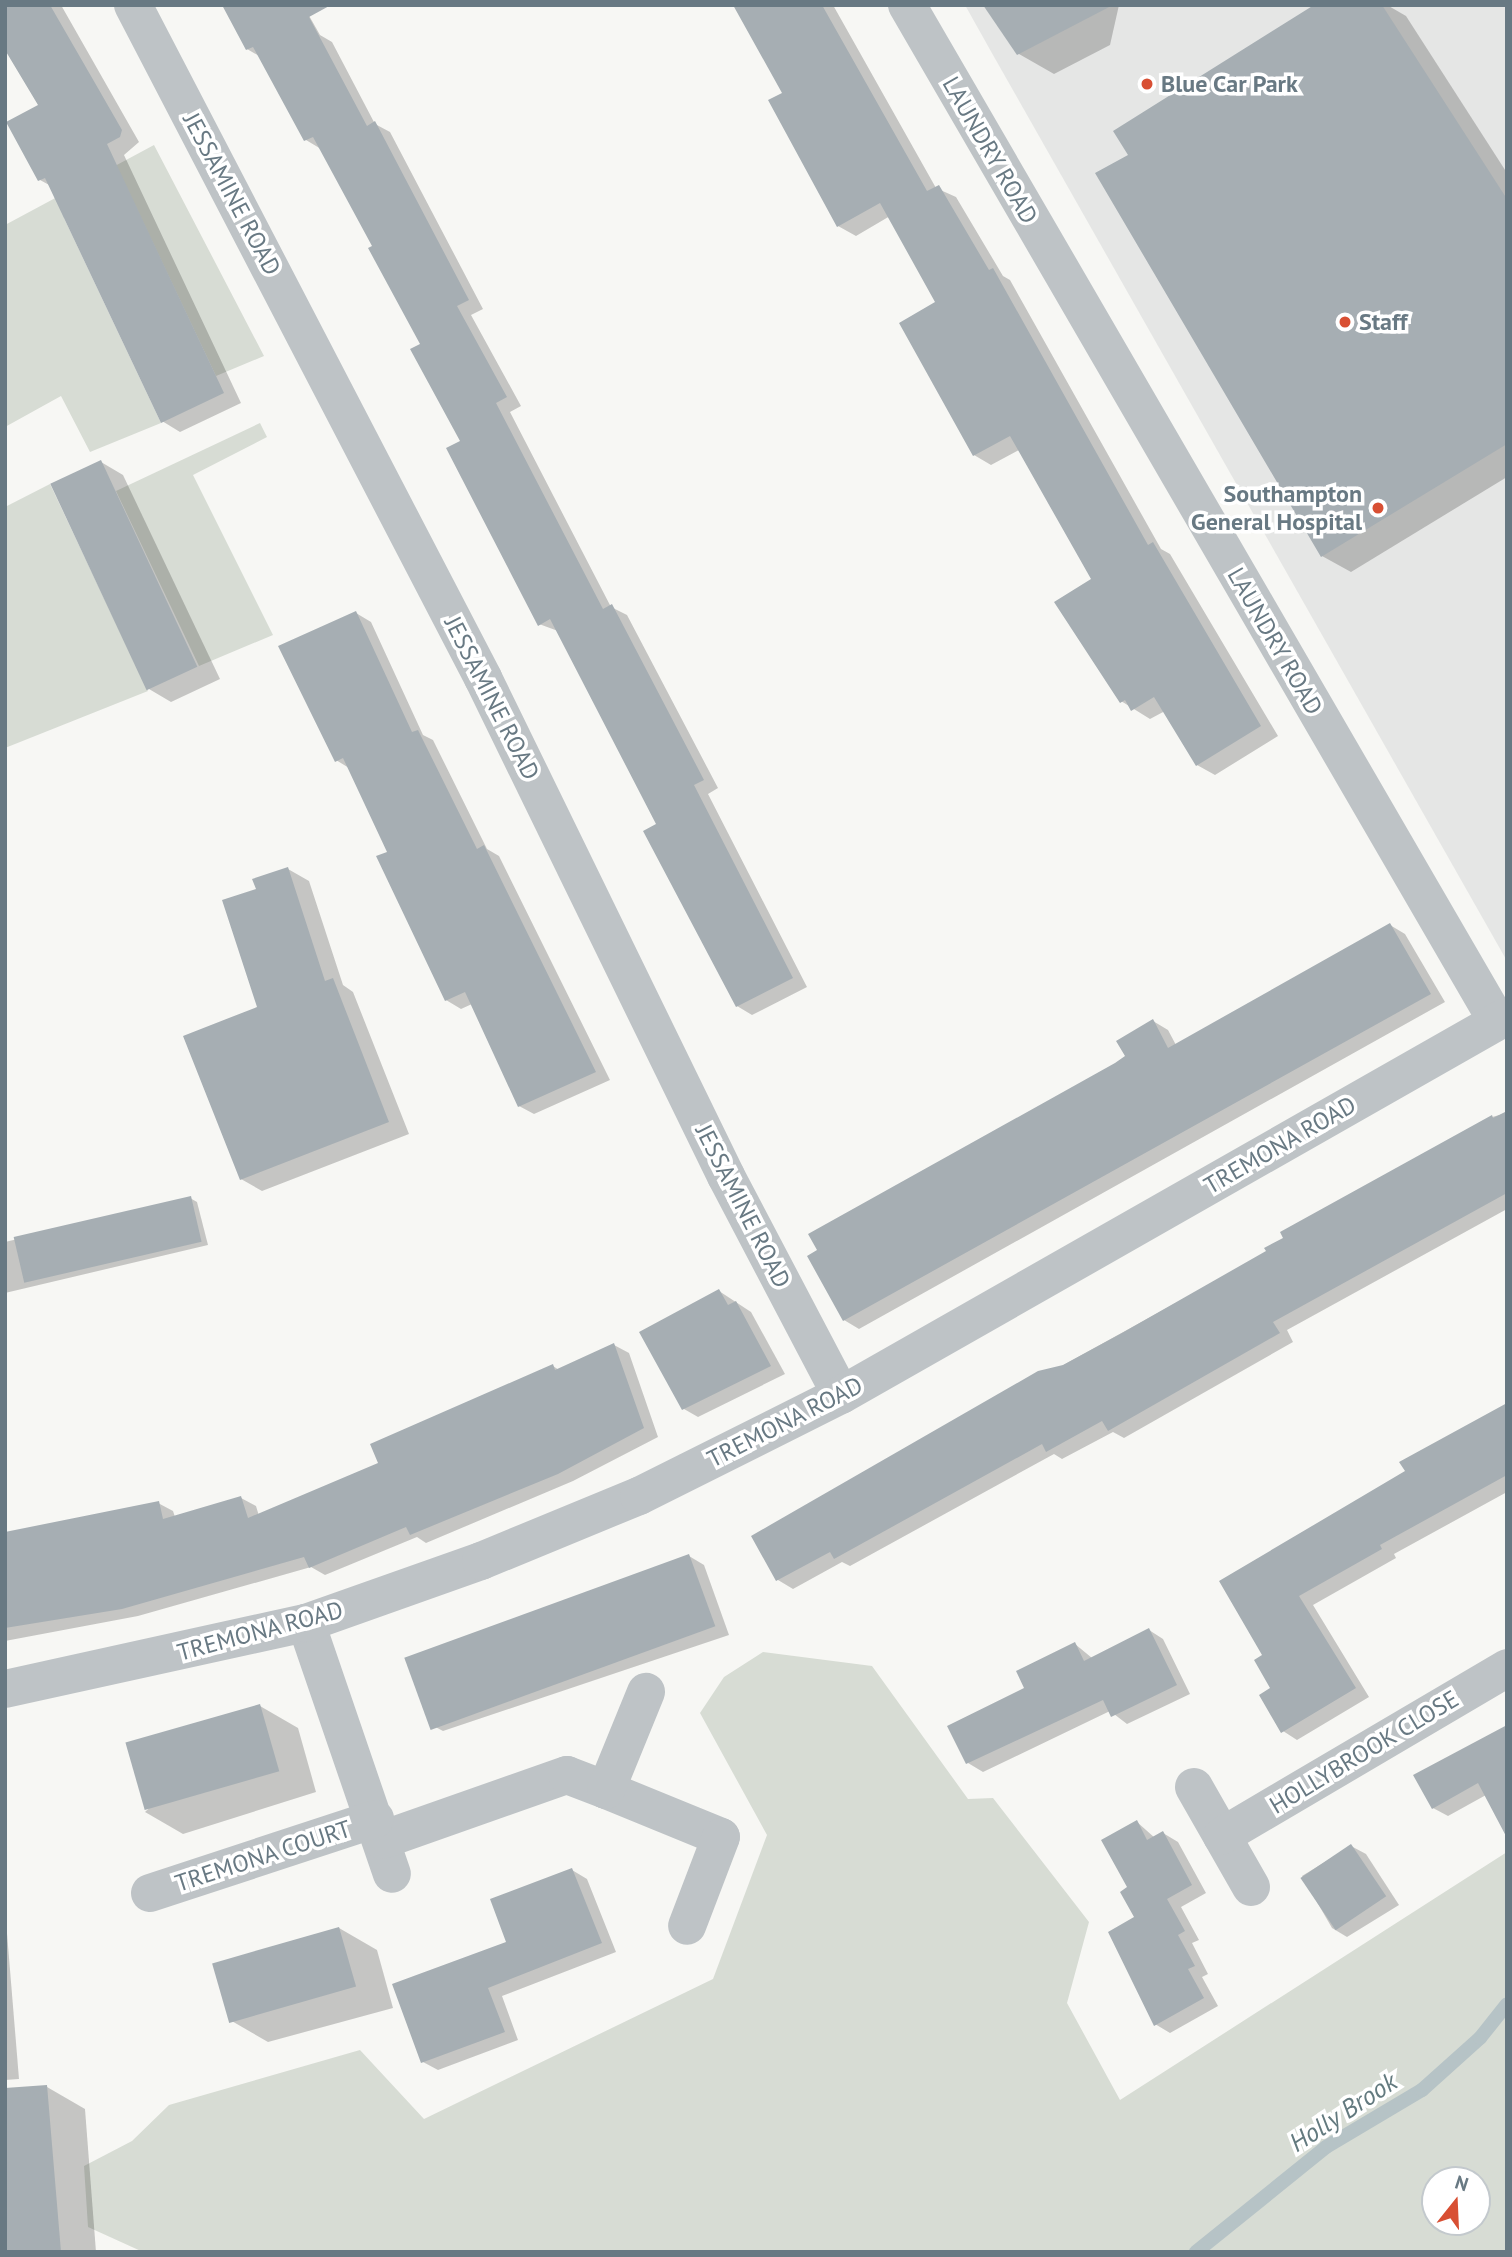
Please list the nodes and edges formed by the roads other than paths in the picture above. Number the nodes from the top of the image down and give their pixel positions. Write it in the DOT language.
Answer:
graph roads {
  1 [pos="132,5"];
  2 [pos="907,5"];
  3 [pos="1502,1018"];
  4 [pos="841,1395"];
  5 [pos="306,1623"];
  6 [pos="1507,1668"];
  7 [pos="5,1689"];
  8 [pos="646,1692"];
  9 [pos="1194,1787"];
  10 [pos="606,1790"];
  11 [pos="1222,1836"];
  12 [pos="383,1844"];
  13 [pos="1251,1886"];
  14 [pos="150,1893"];
  15 [pos="687,1926"];
  1 -- 4 [label="street, JESSAMINE ROAD"];
  2 -- 3 [label="street, LAUNDRY ROAD"];
  3 -- 4 [label="street, TREMONA ROAD"];
  4 -- 5 [label="street, TREMONA ROAD"];
  5 -- 7 [label="street, TREMONA ROAD"];
  5 -- 12 [label="street, TREMONA COURT"];
  6 -- 11 [label="street, HOLLYBROOK CLOSE"];
  8 -- 10 [label="street"];
  9 -- 11 [label="street"];
  10 -- 12 [label="street, TREMONA COURT"];
  10 -- 15 [label="street, TREMONA COURT"];
  11 -- 13 [label="street"];
  12 -- 14 [label="street, TREMONA COURT"];
}
